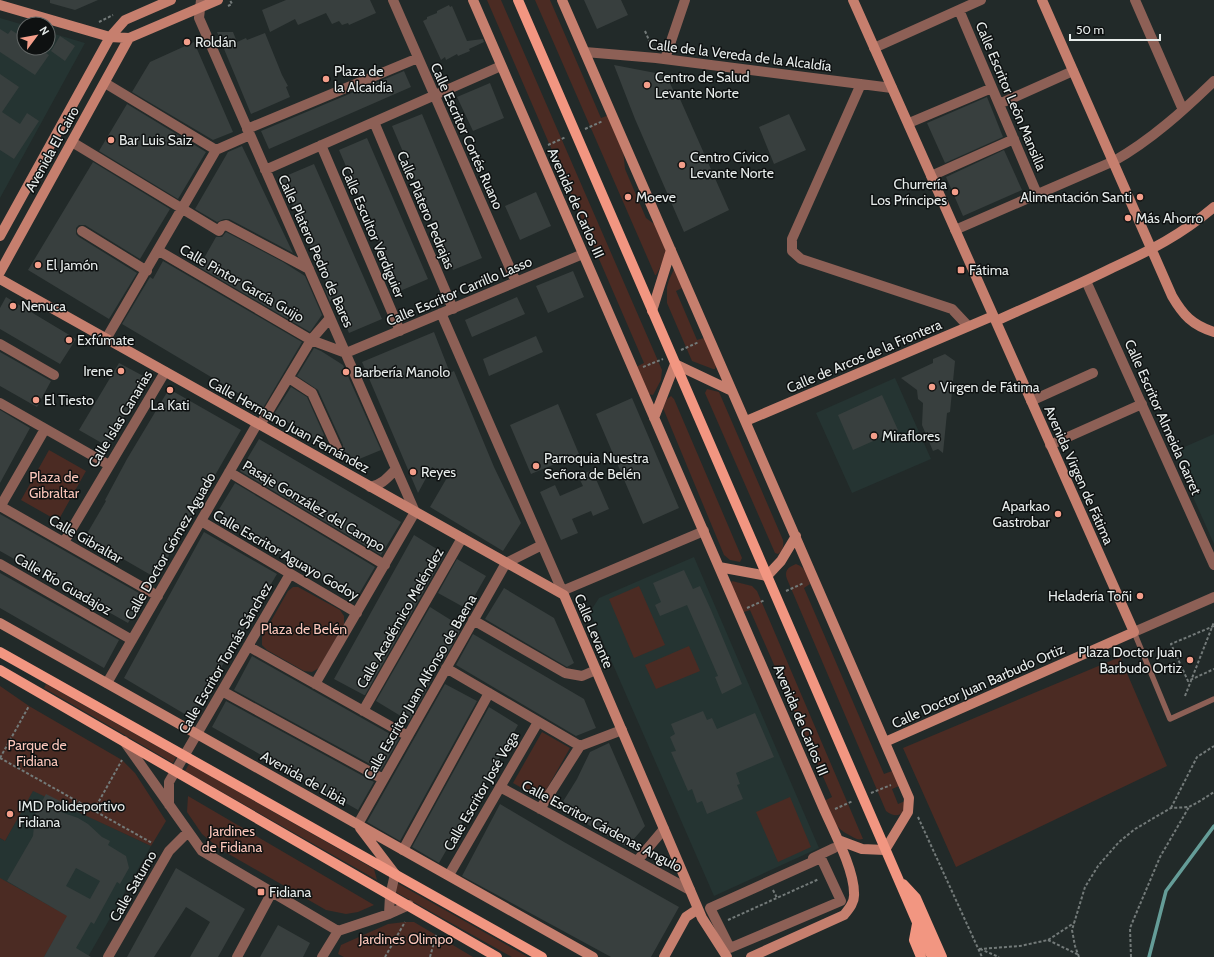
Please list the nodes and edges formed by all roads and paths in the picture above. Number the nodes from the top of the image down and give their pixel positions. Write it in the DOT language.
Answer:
graph roads {
  1 [pos="171,0"];
  2 [pos="218,0"];
  3 [pos="230,0"];
  4 [pos="393,0"];
  5 [pos="473,0"];
  6 [pos="518,0"];
  7 [pos="562,0"];
  8 [pos="685,0"];
  9 [pos="854,0"];
  10 [pos="981,0"];
  11 [pos="1042,0"];
  12 [pos="1135,0"];
  13 [pos="201,4"];
  14 [pos="232,4"];
  15 [pos="0,5"];
  16 [pos="959,10"];
  17 [pos="645,31"];
  18 [pos="110,37"];
  19 [pos="129,38"];
  20 [pos="874,48"];
  21 [pos="585,52"];
  22 [pos="418,58"];
  23 [pos="660,59"];
  24 [pos="501,66"];
  25 [pos="1073,71"];
  26 [pos="1214,81"];
  27 [pos="105,83"];
  28 [pos="861,84"];
  29 [pos="892,88"];
  30 [pos="992,88"];
  31 [pos="434,96"];
  32 [pos="999,104"];
  33 [pos="1183,110"];
  34 [pos="374,122"];
  35 [pos="909,123"];
  36 [pos="248,132"];
  37 [pos="1014,139"];
  38 [pos="72,142"];
  39 [pos="321,145"];
  40 [pos="216,150"];
  41 [pos="1114,161"];
  42 [pos="265,170"];
  43 [pos="931,176"];
  44 [pos="1037,194"];
  45 [pos="1214,207"];
  46 [pos="182,210"];
  47 [pos="955,230"];
  48 [pos="82,231"];
  49 [pos="0,236"];
  50 [pos="1152,249"];
  51 [pos="671,250"];
  52 [pos="158,251"];
  53 [pos="583,254"];
  54 [pos="309,269"];
  55 [pos="147,270"];
  56 [pos="0,272"];
  57 [pos="0,279"];
  58 [pos="1086,281"];
  59 [pos="516,282"];
  60 [pos="452,309"];
  61 [pos="652,311"];
  62 [pos="442,313"];
  63 [pos="330,318"];
  64 [pos="994,318"];
  65 [pos="968,326"];
  66 [pos="400,331"];
  67 [pos="1214,332"];
  68 [pos="106,339"];
  69 [pos="311,340"];
  70 [pos="0,344"];
  71 [pos="346,353"];
  72 [pos="675,364"];
  73 [pos="164,372"];
  74 [pos="1094,373"];
  75 [pos="54,375"];
  76 [pos="289,378"];
  77 [pos="732,391"];
  78 [pos="1031,401"];
  79 [pos="0,403"];
  80 [pos="1142,404"];
  81 [pos="654,418"];
  82 [pos="746,421"];
  83 [pos="259,424"];
  84 [pos="45,429"];
  85 [pos="1050,446"];
  86 [pos="337,448"];
  87 [pos="109,465"];
  88 [pos="396,469"];
  89 [pos="229,472"];
  90 [pos="370,487"];
  91 [pos="0,507"];
  92 [pos="415,512"];
  93 [pos="201,521"];
  94 [pos="704,531"];
  95 [pos="796,536"];
  96 [pos="462,538"];
  97 [pos="64,542"];
  98 [pos="542,545"];
  99 [pos="506,563"];
  100 [pos="0,564"];
  101 [pos="385,565"];
  102 [pos="1214,565"];
  103 [pos="719,567"];
  104 [pos="290,574"];
  105 [pos="767,576"];
  106 [pos="563,593"];
  107 [pos="158,596"];
  108 [pos="1214,597"];
  109 [pos="357,613"];
  110 [pos="473,620"];
  111 [pos="1214,622"];
  112 [pos="0,623"];
  113 [pos="1213,626"];
  114 [pos="1134,632"];
  115 [pos="132,640"];
  116 [pos="248,646"];
  117 [pos="0,652"];
  118 [pos="446,668"];
  119 [pos="1214,669"];
  120 [pos="0,670"];
  121 [pos="596,670"];
  122 [pos="1191,679"];
  123 [pos="107,683"];
  124 [pos="315,684"];
  125 [pos="222,691"];
  126 [pos="489,693"];
  127 [pos="1185,696"];
  128 [pos="1214,699"];
  129 [pos="29,706"];
  130 [pos="363,711"];
  131 [pos="538,722"];
  132 [pos="622,730"];
  133 [pos="197,734"];
  134 [pos="408,736"];
  135 [pos="124,741"];
  136 [pos="885,742"];
  137 [pos="580,746"];
  138 [pos="1214,746"];
  139 [pos="184,756"];
  140 [pos="0,758"];
  141 [pos="122,760"];
  142 [pos="175,771"];
  143 [pos="383,779"];
  144 [pos="500,788"];
  145 [pos="1214,792"];
  146 [pos="909,798"];
  147 [pos="169,805"];
  148 [pos="1189,807"];
  149 [pos="1171,808"];
  150 [pos="94,810"];
  151 [pos="540,810"];
  152 [pos="358,824"];
  153 [pos="664,828"];
  154 [pos="188,832"];
  155 [pos="152,842"];
  156 [pos="836,844"];
  157 [pos="403,850"];
  158 [pos="885,850"];
  159 [pos="637,861"];
  160 [pos="395,874"];
  161 [pos="449,875"];
  162 [pos="829,875"];
  163 [pos="898,880"];
  164 [pos="690,890"];
  165 [pos="272,892"];
  166 [pos="390,896"];
  167 [pos="409,905"];
  168 [pos="698,909"];
  169 [pos="389,914"];
  170 [pos="405,922"];
  171 [pos="1074,923"];
  172 [pos="917,924"];
  173 [pos="718,925"];
  174 [pos="338,931"];
  175 [pos="436,935"];
  176 [pos="1048,940"];
  177 [pos="979,949"];
  178 [pos="1079,956"];
  179 [pos="108,957"];
  180 [pos="237,957"];
  181 [pos="322,957"];
  182 [pos="385,957"];
  183 [pos="430,957"];
  184 [pos="497,957"];
  185 [pos="542,957"];
  186 [pos="593,957"];
  187 [pos="664,957"];
  188 [pos="727,957"];
  189 [pos="751,957"];
  190 [pos="921,957"];
  191 [pos="932,957"];
  192 [pos="942,957"];
  193 [pos="982,957"];
  194 [pos="999,957"];
  195 [pos="1132,957"];
  1 -- 18 [label="street, Avenida El Cairo"];
  2 -- 13 [label="street"];
  3 -- 14 [label="path"];
  4 -- 22 [label="street, Calle Escritor Cortés Ruano"];
  5 -- 24 [label="street, Avenida de Carlos III"];
  6 -- 61 [label="main road, Avenida de Carlos III"];
  7 -- 21 [label="street"];
  8 -- 23 [label="street"];
  9 -- 20 [label="street, Avenida Virgen de Fátima"];
  10 -- 16 [label="street"];
  11 -- 25 [label="street"];
  12 -- 33 [label="street"];
  13 -- 19 [label="street"];
  13 -- 36 [label="street, Calle Platero Pedro de Bares"];
  15 -- 18 [label="street"];
  16 -- 20 [label="street"];
  16 -- 30 [label="street, Calle Escritor León Mansilla"];
  17 -- 23 [label="path"];
  18 -- 19 [label="street"];
  18 -- 49 [label="street, Avenida El Cairo"];
  19 -- 27 [label="street, Avenida El Cairo"];
  20 -- 29 [label="street, Avenida Virgen de Fátima"];
  21 -- 23 [label="street, Calle de la Vereda de la Alcaldía"];
  21 -- 51 [label="street"];
  22 -- 31 [label="street, Calle Escritor Cortés Ruano"];
  22 -- 36 [label="street"];
  23 -- 28 [label="street, Calle de la Vereda de la Alcaldía"];
  24 -- 31 [label="street"];
  24 -- 53 [label="street, Avenida de Carlos III"];
  25 -- 32 [label="street"];
  25 -- 41 [label="street"];
  26 -- 33 [label="street"];
  27 -- 38 [label="street, Avenida El Cairo"];
  27 -- 40 [label="street"];
  28 -- 29 [label="street, Calle de la Vereda de la Alcaldía"];
  28 -- 65 [label="street"];
  29 -- 35 [label="street, Avenida Virgen de Fátima"];
  30 -- 32 [label="street, Calle Escritor León Mansilla"];
  30 -- 35 [label="street"];
  31 -- 34 [label="street"];
  31 -- 59 [label="street, Calle Escritor Cortés Ruano"];
  32 -- 37 [label="street, Calle Escritor León Mansilla"];
  33 -- 41 [label="street"];
  34 -- 39 [label="street"];
  34 -- 60 [label="street, Calle Platero Pedrajas"];
  35 -- 43 [label="street, Avenida Virgen de Fátima"];
  36 -- 40 [label="street"];
  36 -- 42 [label="street, Calle Platero Pedro de Bares"];
  37 -- 43 [label="street"];
  37 -- 44 [label="street, Calle Escritor León Mansilla"];
  38 -- 46 [label="street"];
  38 -- 56 [label="street, Avenida El Cairo"];
  39 -- 42 [label="street"];
  39 -- 66 [label="street, Calle Escultor Verdiguier"];
  40 -- 46 [label="street"];
  41 -- 44 [label="street"];
  41 -- 50 [label="street"];
  42 -- 54 [label="street, Calle Platero Pedro de Bares"];
  43 -- 47 [label="street, Avenida Virgen de Fátima"];
  44 -- 47 [label="street"];
  45 -- 50 [label="street, Calle de Arcos de la Frontera"];
  46 -- 52 [label="street"];
  46 -- 54 [label="street"];
  47 -- 64 [label="street, Avenida Virgen de Fátima"];
  48 -- 55 [label="street"];
  50 -- 58 [label="street, Calle de Arcos de la Frontera"];
  50 -- 67 [label="street"];
  51 -- 61 [label="street"];
  51 -- 77 [label="street"];
  52 -- 55 [label="street"];
  52 -- 69 [label="street, Calle Pintor García Guijo"];
  53 -- 59 [label="street, Calle Escritor Carrillo Lasso"];
  53 -- 81 [label="street, Avenida de Carlos III"];
  54 -- 63 [label="street, Calle Platero Pedro de Bares"];
  55 -- 68 [label="street"];
  57 -- 68 [label="street, Calle Hermano Juan Fernández"];
  58 -- 64 [label="street, Calle de Arcos de la Frontera"];
  58 -- 80 [label="street, Calle Escritor Almeida Garret"];
  59 -- 60 [label="street, Calle Escritor Carrillo Lasso"];
  60 -- 62 [label="street, Calle Escritor Carrillo Lasso"];
  61 -- 72 [label="main road, Avenida de Carlos III"];
  62 -- 66 [label="street, Calle Escritor Carrillo Lasso"];
  62 -- 98 [label="street, Calle Levante"];
  63 -- 69 [label="street, Calle Pintor García Guijo"];
  63 -- 71 [label="street, Calle Platero Pedro de Bares"];
  64 -- 65 [label="street, Calle de Arcos de la Frontera"];
  64 -- 78 [label="street, Avenida Virgen de Fátima"];
  65 -- 82 [label="street, Calle de Arcos de la Frontera"];
  66 -- 71 [label="street, Calle Escritor Carrillo Lasso"];
  68 -- 73 [label="street, Calle Hermano Juan Fernández"];
  69 -- 71 [label="street, Calle Pintor García Guijo"];
  69 -- 76 [label="street, Calle Pintor García Guijo"];
  70 -- 75 [label="street"];
  71 -- 88 [label="street, Calle Platero Pedro de Bares"];
  72 -- 77 [label="street"];
  72 -- 81 [label="street"];
  72 -- 105 [label="main road, Avenida de Carlos III"];
  73 -- 83 [label="street, Calle Hermano Juan Fernández"];
  73 -- 87 [label="street, Calle Islas Canarias"];
  74 -- 78 [label="street"];
  76 -- 83 [label="street, Calle Pintor García Guijo"];
  76 -- 86 [label="street"];
  77 -- 82 [label="street"];
  78 -- 85 [label="street, Avenida Virgen de Fátima"];
  79 -- 84 [label="street"];
  80 -- 85 [label="street"];
  80 -- 102 [label="street, Calle Escritor Almeida Garret"];
  81 -- 94 [label="street, Avenida de Carlos III"];
  82 -- 95 [label="street"];
  83 -- 89 [label="street, Calle Doctor Gómez Aguado"];
  83 -- 90 [label="street, Calle Hermano Juan Fernández"];
  84 -- 87 [label="street"];
  84 -- 91 [label="street"];
  85 -- 114 [label="street, Avenida Virgen de Fátima"];
  87 -- 97 [label="street, Calle Islas Canarias"];
  88 -- 90 [label="street"];
  88 -- 92 [label="street, Calle Platero Pedro de Bares"];
  89 -- 93 [label="street, Calle Doctor Gómez Aguado"];
  89 -- 101 [label="street, Pasaje González del Campo"];
  90 -- 92 [label="street, Calle Hermano Juan Fernández"];
  91 -- 97 [label="street, Calle Gibraltar"];
  92 -- 96 [label="street, Calle Hermano Juan Fernández"];
  92 -- 101 [label="street"];
  93 -- 104 [label="street, Calle Escritor Aguayo Godoy"];
  93 -- 107 [label="street, Calle Doctor Gómez Aguado"];
  94 -- 103 [label="street, Avenida de Carlos III"];
  94 -- 106 [label="street"];
  95 -- 105 [label="street"];
  95 -- 136 [label="street"];
  96 -- 99 [label="street, Calle Hermano Juan Fernández"];
  96 -- 130 [label="street, Calle Académico Meléndez"];
  97 -- 107 [label="street, Calle Gibraltar"];
  98 -- 99 [label="street"];
  98 -- 106 [label="street, Calle Levante"];
  99 -- 106 [label="street, Calle Hermano Juan Fernández"];
  99 -- 110 [label="street, Calle Escritor Juan Alfonso de Baena"];
  100 -- 115 [label="street, Calle Río Guadajoz"];
  101 -- 109 [label="street"];
  103 -- 105 [label="street"];
  103 -- 156 [label="street, Avenida de Carlos III"];
  104 -- 109 [label="street, Calle Escritor Aguayo Godoy"];
  104 -- 116 [label="street, Calle Escritor Tomás Sánchez"];
  105 -- 158 [label="main road, Avenida de Carlos III"];
  106 -- 121 [label="street, Calle Levante"];
  107 -- 115 [label="street, Calle Doctor Gómez Aguado"];
  108 -- 114 [label="street, Calle Doctor Juan Barbudo Ortiz"];
  109 -- 124 [label="street"];
  110 -- 118 [label="street, Calle Escritor Juan Alfonso de Baena"];
  110 -- 121 [label="street"];
  111 -- 113 [label="path"];
  112 -- 123 [label="street, Avenida de Libia"];
  113 -- 122 [label="path"];
  113 -- 122 [label="path"];
  114 -- 128 [label="lane"];
  114 -- 136 [label="street, Calle Doctor Juan Barbudo Ortiz"];
  115 -- 123 [label="street, Calle Doctor Gómez Aguado"];
  116 -- 124 [label="street"];
  116 -- 125 [label="street, Calle Escritor Tomás Sánchez"];
  117 -- 139 [label="main road"];
  118 -- 126 [label="street"];
  118 -- 134 [label="street, Calle Escritor Juan Alfonso de Baena"];
  119 -- 122 [label="path"];
  120 -- 135 [label="main road"];
  121 -- 132 [label="street, Calle Levante"];
  122 -- 127 [label="path"];
  123 -- 133 [label="street, Avenida de Libia"];
  124 -- 130 [label="street"];
  125 -- 133 [label="street, Calle Escritor Tomás Sánchez"];
  125 -- 143 [label="street"];
  126 -- 131 [label="street"];
  126 -- 157 [label="street"];
  129 -- 140 [label="path"];
  130 -- 134 [label="street"];
  131 -- 137 [label="street"];
  131 -- 144 [label="street, Calle Escritor José Vega"];
  132 -- 137 [label="street"];
  132 -- 153 [label="street, Calle Levante"];
  133 -- 139 [label="street, Calle Escritor Tomás Sánchez"];
  133 -- 152 [label="street, Avenida de Libia"];
  134 -- 143 [label="street, Calle Escritor Juan Alfonso de Baena"];
  135 -- 142 [label="main road"];
  135 -- 147 [label="street"];
  136 -- 146 [label="street"];
  137 -- 151 [label="street"];
  138 -- 149 [label="path"];
  139 -- 142 [label="street"];
  139 -- 160 [label="main road"];
  140 -- 150 [label="path"];
  141 -- 150 [label="path"];
  142 -- 147 [label="street"];
  142 -- 166 [label="main road"];
  143 -- 152 [label="street, Calle Escritor Juan Alfonso de Baena"];
  144 -- 151 [label="street, Calle Escritor Cárdenas Angulo"];
  144 -- 161 [label="street, Calle Escritor José Vega"];
  145 -- 148 [label="path"];
  146 -- 158 [label="street"];
  146 -- 177 [label="path"];
  147 -- 154 [label="street"];
  148 -- 149 [label="path"];
  148 -- 195 [label="path"];
  149 -- 171 [label="path"];
  150 -- 155 [label="path"];
  151 -- 159 [label="street, Calle Escritor Cárdenas Angulo"];
  152 -- 157 [label="street, Avenida de Libia"];
  152 -- 160 [label="street"];
  153 -- 159 [label="street"];
  153 -- 164 [label="street, Calle Levante"];
  154 -- 165 [label="street"];
  154 -- 179 [label="street, Calle Saturno"];
  156 -- 158 [label="street"];
  156 -- 168 [label="street"];
  156 -- 189 [label="street, Avenida de Carlos III"];
  157 -- 161 [label="street, Avenida de Libia"];
  158 -- 163 [label="main road, Avenida de Carlos III"];
  159 -- 164 [label="street, Calle Escritor Cárdenas Angulo"];
  160 -- 166 [label="street"];
  160 -- 185 [label="main road"];
  161 -- 186 [label="street, Avenida de Libia"];
  162 -- 173 [label="path"];
  162 -- 173 [label="street"];
  162 -- 173 [label="street"];
  163 -- 172 [label="main road, Avenida de Carlos III"];
  163 -- 192 [label="main road"];
  164 -- 168 [label="street, Calle Levante"];
  165 -- 174 [label="street"];
  165 -- 180 [label="street"];
  166 -- 167 [label="main road"];
  166 -- 169 [label="street"];
  167 -- 169 [label="street"];
  167 -- 184 [label="main road"];
  168 -- 187 [label="street"];
  168 -- 188 [label="street, Calle Levante"];
  169 -- 174 [label="street"];
  170 -- 182 [label="path"];
  171 -- 176 [label="path"];
  171 -- 178 [label="path"];
  172 -- 190 [label="main road"];
  172 -- 191 [label="main road, Avenida de Carlos III"];
  174 -- 181 [label="street"];
  175 -- 183 [label="path"];
  176 -- 177 [label="path"];
  176 -- 178 [label="path"];
  177 -- 193 [label="path"];
  177 -- 194 [label="path"];
}
